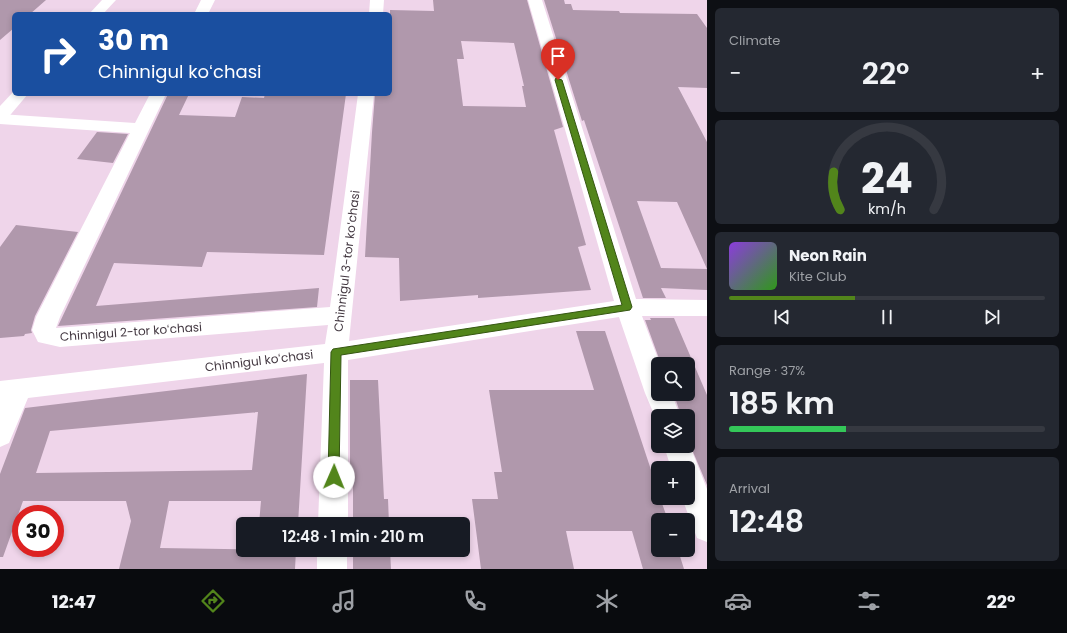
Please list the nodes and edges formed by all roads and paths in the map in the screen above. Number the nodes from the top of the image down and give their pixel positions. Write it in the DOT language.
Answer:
graph roads {
  1 [pos="109,0"];
  2 [pos="208,0"];
  3 [pos="377,0"];
  4 [pos="535,0"];
  5 [pos="98,12"];
  6 [pos="202,12"];
  7 [pos="376,12"];
  8 [pos="18,96"];
  9 [pos="157,96"];
  10 [pos="366,96"];
  11 [pos="0,116"];
  12 [pos="0,119"];
  13 [pos="140,129"];
  14 [pos="627,307"];
  15 [pos="707,308"];
  16 [pos="340,315"];
  17 [pos="336,352"];
  18 [pos="651,374"];
  19 [pos="10,390"];
  20 [pos="0,435"];
  21 [pos="695,495"];
  22 [pos="333,517"];
  23 [pos="707,528"];
  24 [pos="332,557"];
  25 [pos="332,569"];
  1 -- 5 [label="street"];
  2 -- 6 [label="street"];
  3 -- 7 [label="street"];
  4 -- 14 [label="street"];
  8 -- 11 [label="street"];
  9 -- 13 [label="street, Chinnigul 2-tor koʻchasi"];
  10 -- 16 [label="street, Chinnigul 3-tor koʻchasi"];
  12 -- 13 [label="street"];
  13 -- 16 [label="street, Chinnigul 2-tor koʻchasi"];
  14 -- 15 [label="street, Chinnigul koʻchasi"];
  14 -- 17 [label="street, Chinnigul koʻchasi"];
  14 -- 18 [label="street"];
  16 -- 17 [label="street, Chinnigul 3-tor koʻchasi"];
  17 -- 19 [label="street, Chinnigul koʻchasi"];
  17 -- 22 [label="street, Chinnigul 3-tor koʻchasi"];
  19 -- 20 [label="street"];
  21 -- 23 [label="street"];
  24 -- 25 [label="street"];
}
